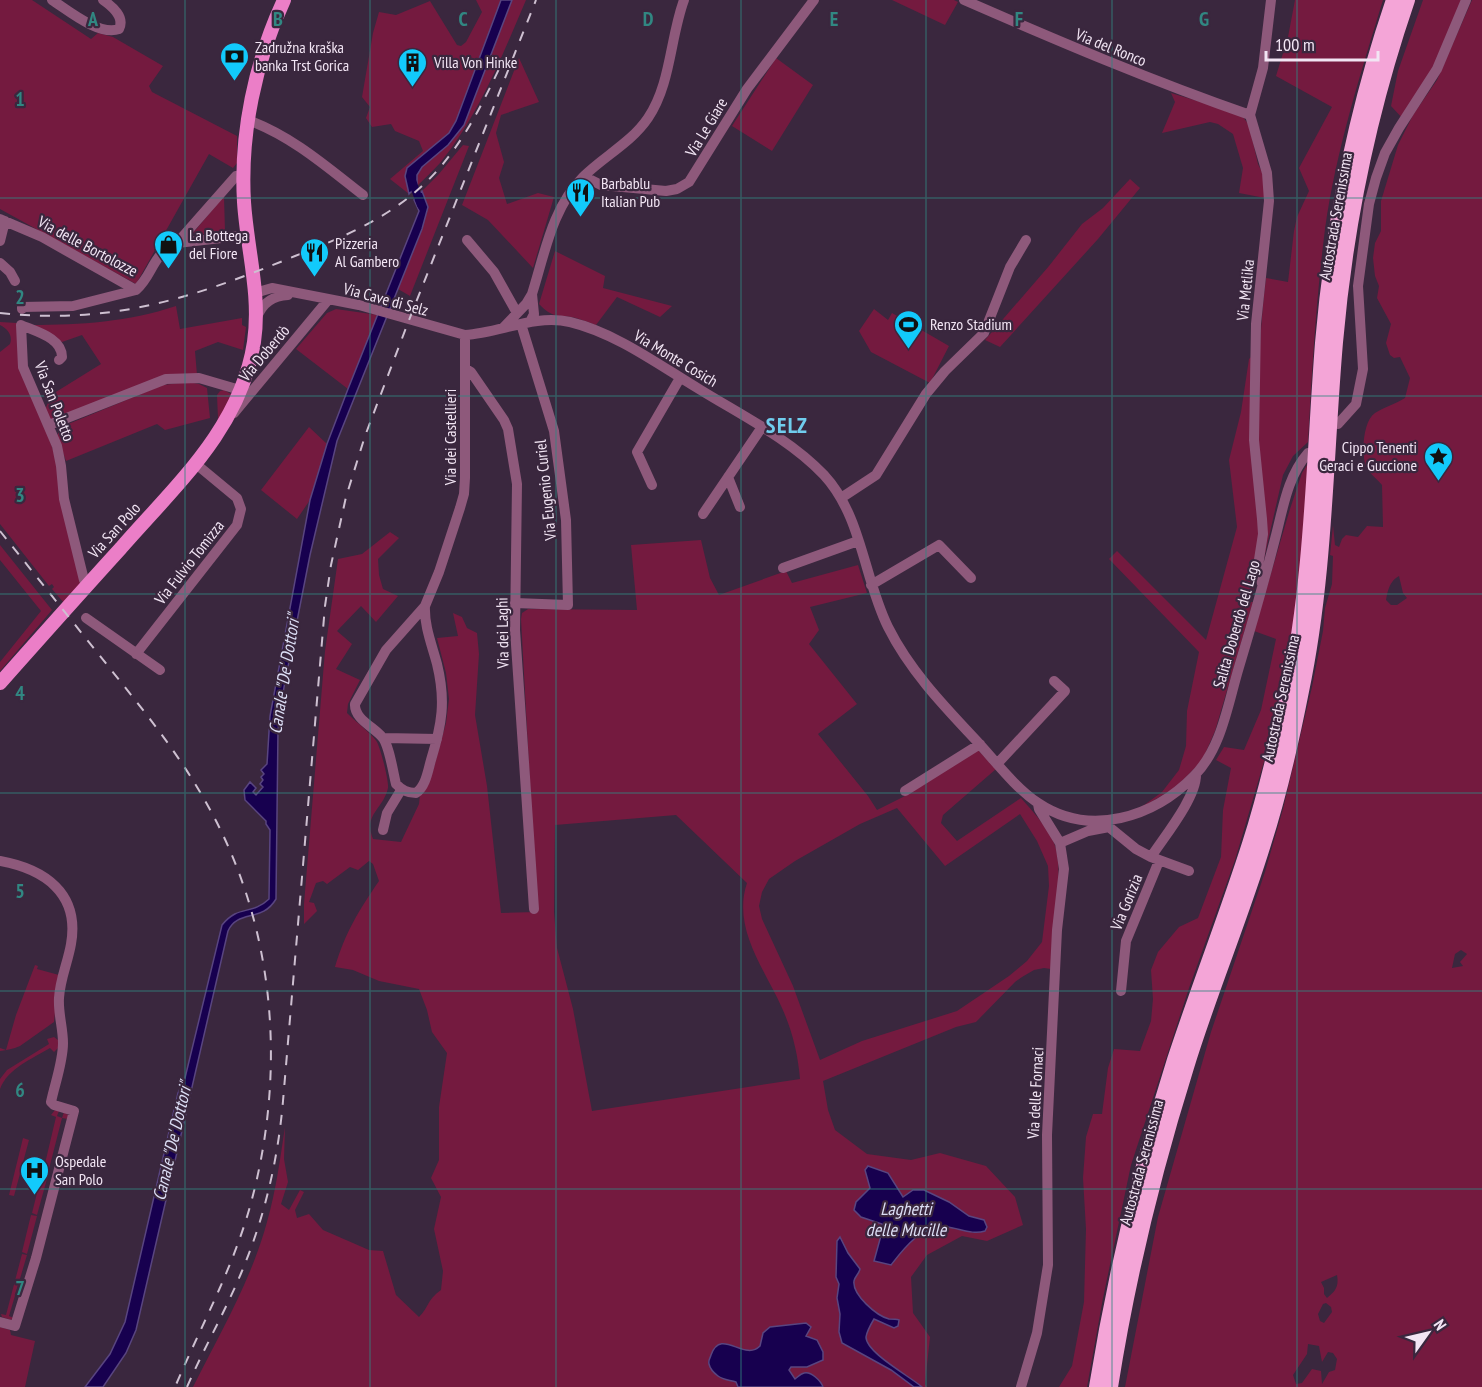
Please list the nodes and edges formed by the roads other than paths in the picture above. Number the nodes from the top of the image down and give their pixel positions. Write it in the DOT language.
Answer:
graph roads {
  1 [pos="52,0"];
  2 [pos="103,0"];
  3 [pos="284,0"];
  4 [pos="684,0"];
  5 [pos="814,0"];
  6 [pos="964,0"];
  7 [pos="1271,0"];
  8 [pos="1394,0"];
  9 [pos="1407,0"];
  10 [pos="1466,0"];
  11 [pos="1250,115"];
  12 [pos="248,120"];
  13 [pos="243,175"];
  14 [pos="585,175"];
  15 [pos="363,195"];
  16 [pos="3,220"];
  17 [pos="248,235"];
  18 [pos="467,240"];
  19 [pos="1026,240"];
  20 [pos="0,241"];
  21 [pos="177,243"];
  22 [pos="0,263"];
  23 [pos="252,268"];
  24 [pos="15,280"];
  25 [pos="136,290"];
  26 [pos="255,293"];
  27 [pos="273,293"];
  28 [pos="327,300"];
  29 [pos="531,300"];
  30 [pos="22,309"];
  31 [pos="523,319"];
  32 [pos="256,320"];
  33 [pos="552,321"];
  34 [pos="465,335"];
  35 [pos="59,360"];
  36 [pos="466,369"];
  37 [pos="680,378"];
  38 [pos="240,390"];
  39 [pos="224,424"];
  40 [pos="1338,424"];
  41 [pos="49,425"];
  42 [pos="762,427"];
  43 [pos="1308,453"];
  44 [pos="196,464"];
  45 [pos="728,477"];
  46 [pos="652,485"];
  47 [pos="842,498"];
  48 [pos="740,507"];
  49 [pos="703,514"];
  50 [pos="858,541"];
  51 [pos="783,568"];
  52 [pos="970,578"];
  53 [pos="84,580"];
  54 [pos="871,585"];
  55 [pos="1263,587"];
  56 [pos="515,603"];
  57 [pos="425,606"];
  58 [pos="86,618"];
  59 [pos="136,654"];
  60 [pos="160,670"];
  61 [pos="1054,681"];
  62 [pos="0,683"];
  63 [pos="384,738"];
  64 [pos="437,739"];
  65 [pos="980,744"];
  66 [pos="997,764"];
  67 [pos="1196,774"];
  68 [pos="402,789"];
  69 [pos="905,791"];
  70 [pos="1038,804"];
  71 [pos="383,831"];
  72 [pos="1060,843"];
  73 [pos="1155,859"];
  74 [pos="0,861"];
  75 [pos="1189,871"];
  76 [pos="534,909"];
  77 [pos="1121,990"];
  78 [pos="0,1322"];
  79 [pos="1021,1387"];
  80 [pos="1097,1387"];
  81 [pos="1110,1387"];
  1 -- 2 [label="street"];
  3 -- 12 [label="main road, Via San Polo"];
  4 -- 14 [label="street"];
  5 -- 14 [label="street, Via Le Giare"];
  6 -- 11 [label="street, Via del Ronco"];
  7 -- 11 [label="street"];
  8 -- 80 [label="highway, Autostrada Serenissima"];
  9 -- 81 [label="highway, Autostrada Serenissima"];
  10 -- 40 [label="street"];
  11 -- 55 [label="street, Via Metlika"];
  12 -- 13 [label="main road, Via San Polo"];
  12 -- 15 [label="street"];
  13 -- 17 [label="main road, Via San Polo"];
  13 -- 21 [label="street, Via delle Bortolozze"];
  14 -- 29 [label="street"];
  16 -- 20 [label="street"];
  16 -- 25 [label="street, Via delle Bortolozze"];
  17 -- 21 [label="street"];
  17 -- 23 [label="main road, Via San Polo"];
  18 -- 31 [label="street"];
  19 -- 47 [label="street"];
  21 -- 25 [label="street, Via delle Bortolozze"];
  22 -- 24 [label="street"];
  23 -- 26 [label="main road, Via San Polo"];
  23 -- 27 [label="street"];
  25 -- 30 [label="street"];
  26 -- 27 [label="street, Via Cave di Selz"];
  26 -- 32 [label="main road, Via San Polo"];
  27 -- 28 [label="street, Via Cave di Selz"];
  27 -- 32 [label="street"];
  28 -- 34 [label="street, Via Cave di Selz"];
  28 -- 39 [label="street, Via Doberdò"];
  29 -- 31 [label="street"];
  29 -- 33 [label="street"];
  31 -- 33 [label="street, Via Monte Cosich"];
  31 -- 34 [label="street, Via Monte Cosich"];
  31 -- 56 [label="street, Via Eugenio Curiel"];
  32 -- 38 [label="main road, Via San Polo"];
  33 -- 37 [label="street, Via Monte Cosich"];
  34 -- 36 [label="street, Via dei Castellieri"];
  35 -- 41 [label="street, Via San Poletto"];
  36 -- 56 [label="street, Via dei Laghi"];
  36 -- 57 [label="street, Via dei Castellieri"];
  37 -- 42 [label="street, Via Monte Cosich"];
  37 -- 46 [label="street"];
  38 -- 39 [label="main road, Via San Polo"];
  38 -- 41 [label="street"];
  39 -- 44 [label="main road, Via San Polo"];
  41 -- 53 [label="street, Via San Poletto"];
  42 -- 45 [label="street"];
  42 -- 47 [label="street, Via Monte Cosich"];
  43 -- 55 [label="street, Salita Doberdò del Lago"];
  44 -- 59 [label="street, Via Fulvio Tomizza"];
  44 -- 62 [label="main road, Via San Polo"];
  45 -- 48 [label="street"];
  45 -- 49 [label="street"];
  47 -- 50 [label="street, Via Monte Cosich"];
  50 -- 51 [label="street"];
  50 -- 54 [label="street, Via Monte Cosich"];
  52 -- 54 [label="street"];
  54 -- 65 [label="street, Via Monte Cosich"];
  55 -- 67 [label="street, Salita Doberdò del Lago"];
  56 -- 76 [label="street, Via dei Laghi"];
  57 -- 63 [label="street, Via dei Castellieri"];
  57 -- 64 [label="street, Via dei Castellieri"];
  58 -- 59 [label="street"];
  59 -- 60 [label="street"];
  61 -- 66 [label="street"];
  63 -- 64 [label="street"];
  63 -- 68 [label="street"];
  64 -- 68 [label="street, Via dei Castellieri"];
  65 -- 66 [label="street, Via Monte Cosich"];
  65 -- 69 [label="street"];
  66 -- 70 [label="street, Via Monte Cosich"];
  67 -- 70 [label="street, Salita Doberdò del Lago"];
  67 -- 73 [label="street, Salita Doberdò del Lago"];
  68 -- 71 [label="street"];
  70 -- 72 [label="street, Via delle Fornaci"];
  72 -- 73 [label="street, Via Gorizia"];
  72 -- 79 [label="street, Via delle Fornaci"];
  73 -- 75 [label="street, Via Gorizia"];
  73 -- 77 [label="street, Via Gorizia"];
  74 -- 78 [label="street"];
}
